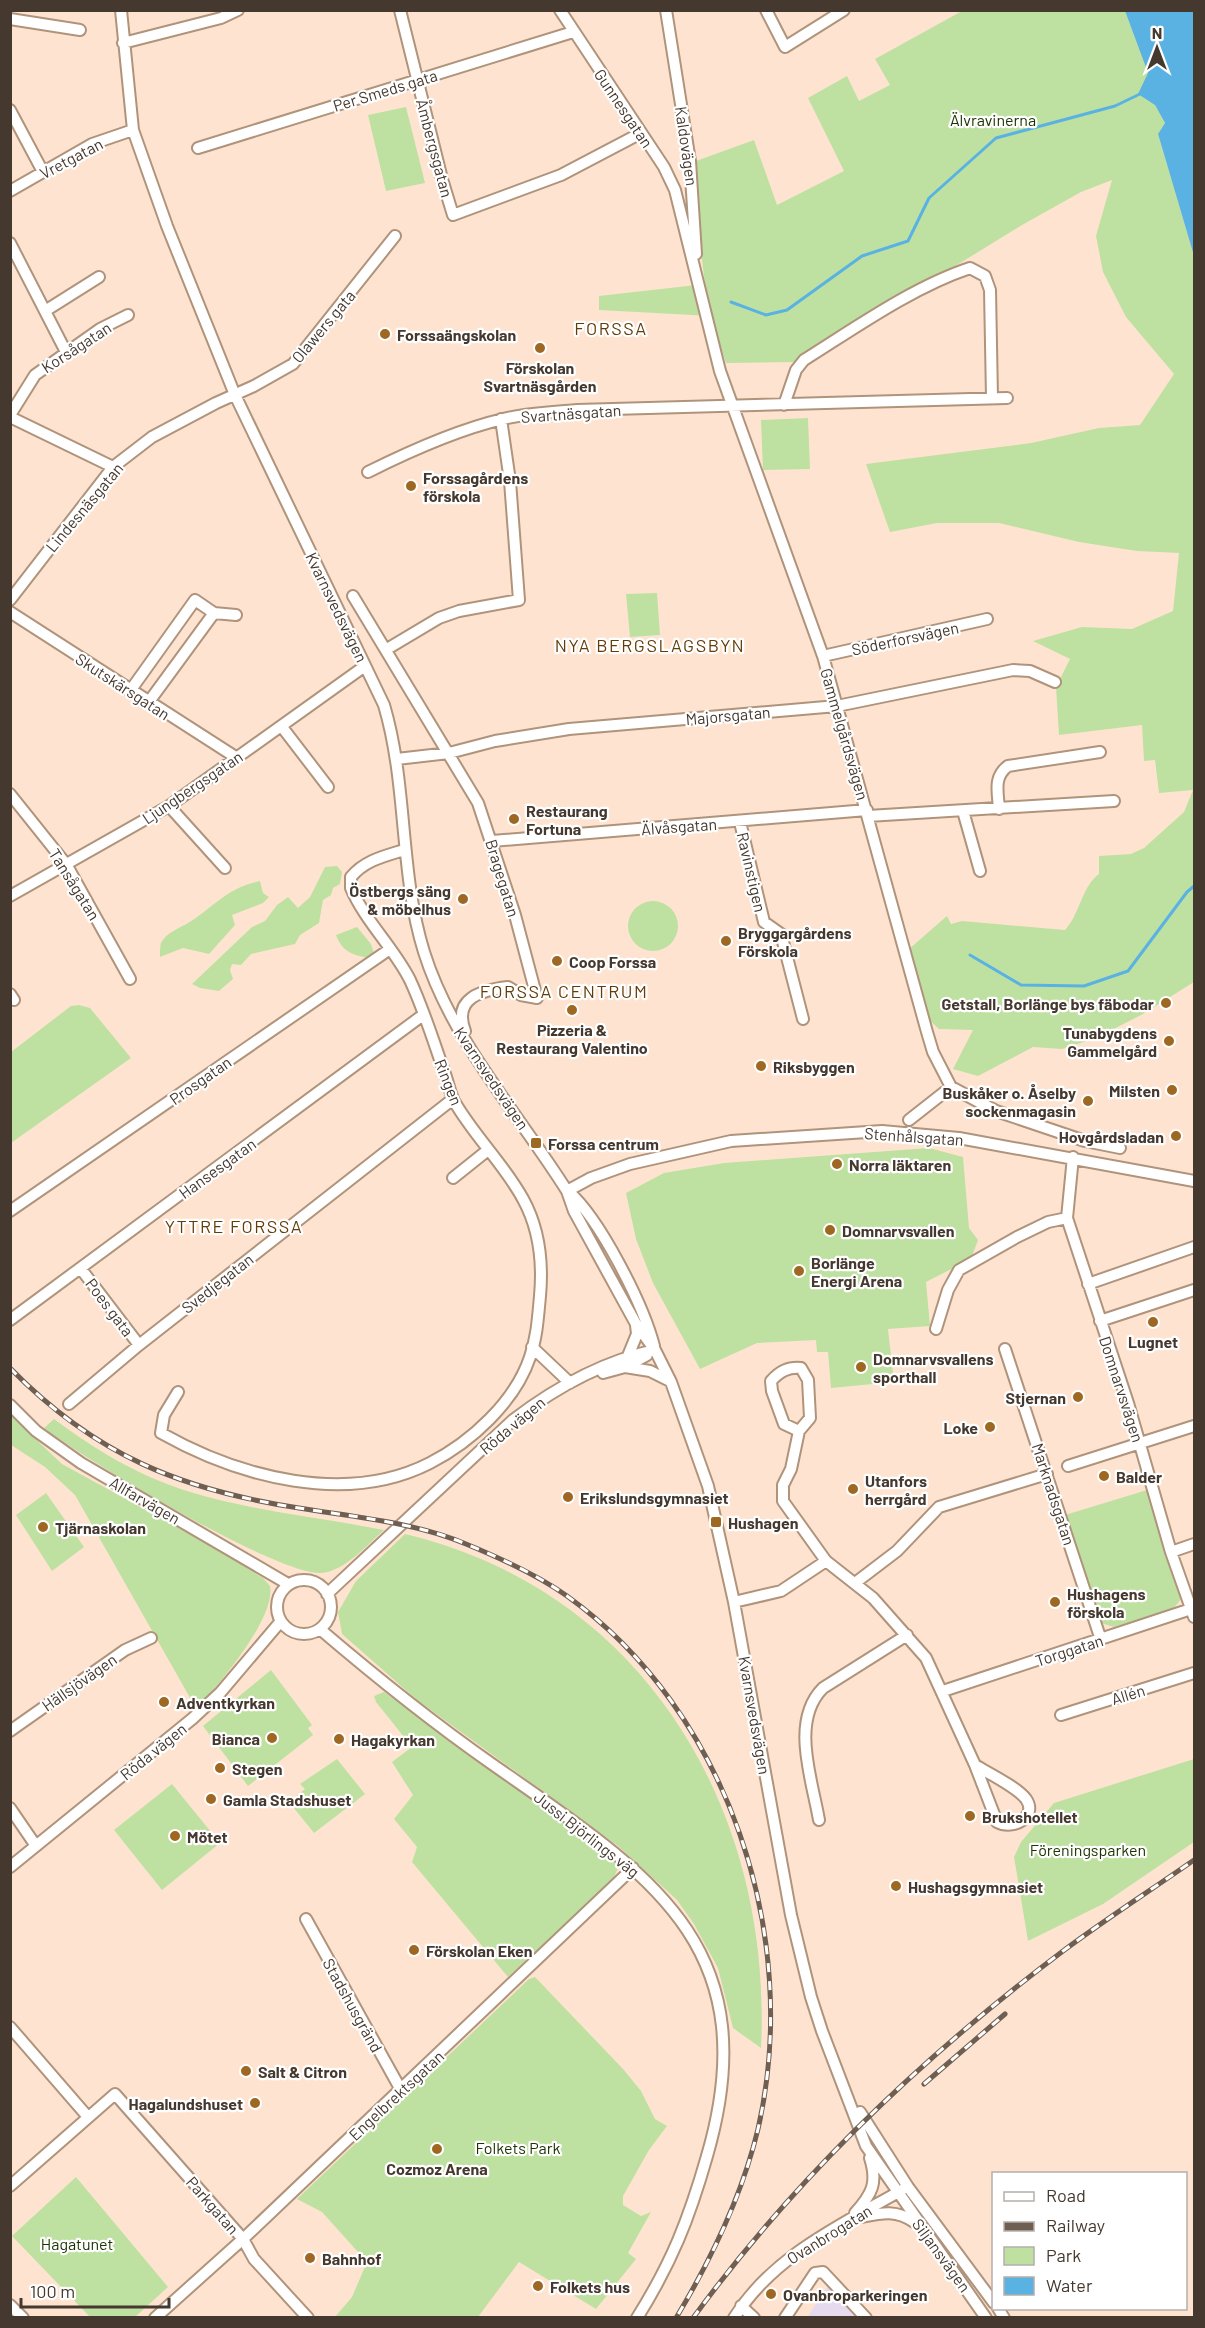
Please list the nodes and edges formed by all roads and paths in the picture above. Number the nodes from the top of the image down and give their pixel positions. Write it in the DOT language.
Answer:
graph roads {
  1 [pos="121,10"];
  2 [pos="238,10"];
  3 [pos="400,10"];
  4 [pos="560,10"];
  5 [pos="666,10"];
  6 [pos="766,10"];
  7 [pos="844,10"];
  8 [pos="10,19"];
  9 [pos="80,30"];
  10 [pos="573,32"];
  11 [pos="123,43"];
  12 [pos="417,80"];
  13 [pos="10,110"];
  14 [pos="133,130"];
  15 [pos="641,133"];
  16 [pos="198,147"];
  17 [pos="43,172"];
  18 [pos="10,191"];
  19 [pos="682,209"];
  20 [pos="395,236"];
  21 [pos="10,243"];
  22 [pos="99,277"];
  23 [pos="697,283"];
  24 [pos="45,311"];
  25 [pos="128,315"];
  26 [pos="66,352"];
  27 [pos="235,395"];
  28 [pos="992,398"];
  29 [pos="1007,398"];
  30 [pos="784,405"];
  31 [pos="732,407"];
  32 [pos="10,416"];
  33 [pos="501,419"];
  34 [pos="113,467"];
  35 [pos="368,472"];
  36 [pos="353,596"];
  37 [pos="10,600"];
  38 [pos="10,612"];
  39 [pos="214,613"];
  40 [pos="236,615"];
  41 [pos="987,619"];
  42 [pos="387,649"];
  43 [pos="823,656"];
  44 [pos="365,666"];
  45 [pos="1055,682"];
  46 [pos="130,691"];
  47 [pos="148,702"];
  48 [pos="837,706"];
  49 [pos="282,727"];
  50 [pos="1100,752"];
  51 [pos="449,753"];
  52 [pos="237,758"];
  53 [pos="397,759"];
  54 [pos="328,787"];
  55 [pos="10,795"];
  56 [pos="1114,801"];
  57 [pos="169,806"];
  58 [pos="999,809"];
  59 [pos="963,811"];
  60 [pos="867,813"];
  61 [pos="740,822"];
  62 [pos="492,841"];
  63 [pos="404,850"];
  64 [pos="66,864"];
  65 [pos="225,868"];
  66 [pos="980,871"];
  67 [pos="10,896"];
  68 [pos="390,949"];
  69 [pos="130,979"];
  70 [pos="423,1015"];
  71 [pos="803,1019"];
  72 [pos="475,1056"];
  73 [pos="951,1087"];
  74 [pos="453,1099"];
  75 [pos="909,1120"];
  76 [pos="1120,1148"];
  77 [pos="488,1150"];
  78 [pos="1073,1157"];
  79 [pos="453,1178"];
  80 [pos="1194,1181"];
  81 [pos="567,1191"];
  82 [pos="10,1211"];
  83 [pos="1067,1218"];
  84 [pos="1194,1247"];
  85 [pos="81,1269"];
  86 [pos="1088,1284"];
  87 [pos="1194,1290"];
  88 [pos="10,1320"];
  89 [pos="1100,1321"];
  90 [pos="636,1324"];
  91 [pos="936,1329"];
  92 [pos="139,1345"];
  93 [pos="532,1347"];
  94 [pos="1005,1349"];
  95 [pos="655,1350"];
  96 [pos="627,1361"];
  97 [pos="671,1382"];
  98 [pos="570,1383"];
  99 [pos="178,1392"];
  100 [pos="69,1404"];
  101 [pos="10,1405"];
  102 [pos="1194,1426"];
  103 [pos="799,1431"];
  104 [pos="1140,1444"];
  105 [pos="1068,1466"];
  106 [pos="1047,1474"];
  107 [pos="1194,1544"];
  108 [pos="1171,1552"];
  109 [pos="826,1561"];
  110 [pos="855,1582"];
  111 [pos="288,1584"];
  112 [pos="327,1594"];
  113 [pos="734,1602"];
  114 [pos="1194,1612"];
  115 [pos="281,1621"];
  116 [pos="321,1630"];
  117 [pos="907,1635"];
  118 [pos="151,1638"];
  119 [pos="1101,1640"];
  120 [pos="1194,1673"];
  121 [pos="943,1691"];
  122 [pos="1061,1715"];
  123 [pos="10,1731"];
  124 [pos="975,1765"];
  125 [pos="10,1808"];
  126 [pos="819,1820"];
  127 [pos="36,1846"];
  128 [pos="10,1867"];
  129 [pos="633,1868"];
  130 [pos="306,1919"];
  131 [pos="10,2027"];
  132 [pos="843,2083"];
  133 [pos="401,2090"];
  134 [pos="88,2117"];
  135 [pos="866,2146"];
  136 [pos="10,2186"];
  137 [pos="908,2187"];
  138 [pos="897,2193"];
  139 [pos="849,2220"];
  140 [pos="921,2227"];
  141 [pos="243,2239"];
  142 [pos="992,2302"];
  143 [pos="10,2305"];
  144 [pos="741,2306"];
  145 [pos="23,2318"];
  146 [pos="155,2318"];
  147 [pos="308,2318"];
  148 [pos="637,2318"];
  149 [pos="734,2318"];
  150 [pos="754,2318"];
  151 [pos="785,2318"];
  152 [pos="866,2318"];
  153 [pos="986,2318"];
  1 -- 11 [label="street, Kvarnsvedsvägen"];
  2 -- 11 [label="street"];
  3 -- 12 [label="street, Åmbergsgatan"];
  4 -- 10 [label="street, Gunnesgatan"];
  5 -- 23 [label="street, Kaldovägen"];
  6 -- 7 [label="street"];
  8 -- 9 [label="street"];
  10 -- 12 [label="street, Per Smeds gata"];
  10 -- 15 [label="street, Gunnesgatan"];
  11 -- 14 [label="street, Kvarnsvedsvägen"];
  12 -- 15 [label="street, Åmbergsgatan"];
  12 -- 16 [label="street, Per Smeds gata"];
  13 -- 17 [label="street"];
  14 -- 17 [label="street, Vretgatan"];
  14 -- 27 [label="street, Kvarnsvedsvägen"];
  15 -- 19 [label="street, Gunnesgatan"];
  17 -- 18 [label="street, Vretgatan"];
  19 -- 23 [label="street, Gammelgårdsvägen"];
  20 -- 27 [label="street, Olawers gata"];
  21 -- 24 [label="street"];
  22 -- 24 [label="street"];
  23 -- 31 [label="street, Gammelgårdsvägen"];
  24 -- 26 [label="street"];
  25 -- 26 [label="street, Korsågatan"];
  26 -- 32 [label="street, Korsågatan"];
  27 -- 34 [label="street, Lindesnäsgatan"];
  27 -- 44 [label="street, Kvarnsvedsvägen"];
  28 -- 29 [label="street, Svartnäsgatan"];
  28 -- 30 [label="street, Svartnäsgatan"];
  28 -- 30 [label="street"];
  30 -- 31 [label="street, Svartnäsgatan"];
  31 -- 33 [label="street, Svartnäsgatan"];
  31 -- 43 [label="street, Gammelgårdsvägen"];
  32 -- 34 [label="street"];
  33 -- 35 [label="street, Svartnäsgatan"];
  33 -- 42 [label="street"];
  34 -- 37 [label="street, Lindesnäsgatan"];
  36 -- 42 [label="street, Bragegatan"];
  38 -- 46 [label="street, Skutskärsgatan"];
  39 -- 40 [label="street"];
  39 -- 46 [label="street"];
  39 -- 47 [label="street"];
  41 -- 43 [label="street, Söderforsvägen"];
  42 -- 51 [label="street, Bragegatan"];
  43 -- 48 [label="street, Gammelgårdsvägen"];
  44 -- 49 [label="street, Ljungbergsgatan"];
  44 -- 53 [label="street, Kvarnsvedsvägen"];
  45 -- 48 [label="street, Majorsgatan"];
  46 -- 47 [label="street, Skutskärsgatan"];
  47 -- 52 [label="street, Skutskärsgatan"];
  48 -- 51 [label="street, Majorsgatan"];
  48 -- 60 [label="street, Gammelgårdsvägen"];
  49 -- 52 [label="street, Ljungbergsgatan"];
  49 -- 54 [label="street"];
  50 -- 58 [label="street"];
  51 -- 53 [label="street, Majorsgatan"];
  51 -- 62 [label="street, Bragegatan"];
  52 -- 57 [label="street, Ljungbergsgatan"];
  53 -- 63 [label="street, Kvarnsvedsvägen"];
  55 -- 64 [label="street, Tansågatan"];
  56 -- 58 [label="street, Älvåsgatan"];
  57 -- 64 [label="street, Ljungbergsgatan"];
  57 -- 65 [label="street"];
  58 -- 59 [label="street, Älvåsgatan"];
  59 -- 60 [label="street, Älvåsgatan"];
  59 -- 66 [label="street"];
  60 -- 61 [label="street, Älvåsgatan"];
  60 -- 73 [label="street, Gammelgårdsvägen"];
  61 -- 62 [label="street, Älvåsgatan"];
  61 -- 71 [label="street, Ravinstigen"];
  62 -- 72 [label="street, Bragegatan"];
  63 -- 68 [label="street, Ringen"];
  63 -- 72 [label="street, Kvarnsvedsvägen"];
  64 -- 67 [label="street, Ljungbergsgatan"];
  64 -- 69 [label="street, Tansågatan"];
  68 -- 70 [label="street, Ringen"];
  68 -- 82 [label="street, Prosgatan"];
  70 -- 74 [label="street, Ringen"];
  70 -- 85 [label="street, Hansesgatan"];
  72 -- 81 [label="street, Kvarnsvedsvägen"];
  73 -- 75 [label="street"];
  73 -- 76 [label="street"];
  74 -- 77 [label="street, Ringen"];
  74 -- 92 [label="street, Svedjegatan"];
  77 -- 79 [label="street"];
  77 -- 93 [label="street, Ringen"];
  78 -- 80 [label="street, Stenhålsgatan"];
  78 -- 81 [label="street, Stenhålsgatan"];
  78 -- 83 [label="street, Domnarvsvägen"];
  81 -- 90 [label="street, Kvarnsvedsvägen"];
  81 -- 95 [label="street, Kvarnsvedsvägen"];
  83 -- 86 [label="street, Domnarvsvägen"];
  83 -- 91 [label="street"];
  84 -- 86 [label="street"];
  85 -- 88 [label="street, Hansesgatan"];
  85 -- 92 [label="street, Poes gata"];
  86 -- 89 [label="street, Domnarvsvägen"];
  87 -- 89 [label="street"];
  89 -- 104 [label="street, Domnarvsvägen"];
  90 -- 95 [label="street, Kvarnsvedsvägen"];
  90 -- 96 [label="street"];
  92 -- 100 [label="street, Svedjegatan"];
  93 -- 98 [label="street"];
  93 -- 99 [label="street, Ringen"];
  94 -- 106 [label="street, Marknadsgatan"];
  95 -- 96 [label="street, Röda vägen"];
  95 -- 97 [label="street, Kvarnsvedsvägen"];
  96 -- 97 [label="street"];
  96 -- 98 [label="street, Röda vägen"];
  97 -- 113 [label="street, Kvarnsvedsvägen"];
  98 -- 112 [label="street, Röda vägen"];
  101 -- 111 [label="street, Allfarvägen"];
  102 -- 104 [label="street"];
  103 -- 103 [label="street"];
  103 -- 109 [label="street"];
  104 -- 105 [label="street"];
  104 -- 108 [label="street, Domnarvsvägen"];
  106 -- 110 [label="street"];
  106 -- 119 [label="street, Marknadsgatan"];
  107 -- 108 [label="street"];
  108 -- 114 [label="street, Domnarvsvägen"];
  109 -- 110 [label="street"];
  109 -- 113 [label="street"];
  110 -- 117 [label="street"];
  111 -- 112 [label="street"];
  111 -- 115 [label="street"];
  112 -- 116 [label="street"];
  113 -- 132 [label="street, Kvarnsvedsvägen"];
  114 -- 119 [label="street, Torggatan"];
  115 -- 116 [label="street"];
  115 -- 127 [label="street, Röda vägen"];
  116 -- 129 [label="street, Jussi Björlings väg"];
  117 -- 121 [label="street"];
  117 -- 126 [label="street"];
  118 -- 123 [label="street, Hällsjövägen"];
  119 -- 121 [label="street, Torggatan"];
  120 -- 122 [label="street, Allén"];
  121 -- 124 [label="street"];
  124 -- 124 [label="street"];
  125 -- 127 [label="street"];
  127 -- 128 [label="street, Röda vägen"];
  129 -- 133 [label="street, Engelbrektsgatan"];
  129 -- 148 [label="street, Jussi Björlings väg"];
  130 -- 133 [label="street, Stadshusgränd"];
  131 -- 134 [label="street"];
  132 -- 135 [label="street, Kvarnsvedsvägen"];
  132 -- 137 [label="street, Kvarnsvedsvägen"];
  133 -- 141 [label="street, Engelbrektsgatan"];
  134 -- 136 [label="street"];
  134 -- 141 [label="street, Parkgatan"];
  135 -- 138 [label="street, Kvarnsvedsvägen"];
  135 -- 139 [label="street"];
  137 -- 138 [label="street, Ovanbrogatan"];
  137 -- 142 [label="street, Siljansvägen"];
  138 -- 139 [label="street, Ovanbrogatan"];
  138 -- 140 [label="street, Siljansvägen"];
  139 -- 140 [label="street"];
  139 -- 144 [label="street, Ovanbrogatan"];
  140 -- 153 [label="street, Siljansvägen"];
  141 -- 146 [label="street, Engelbrektsgatan"];
  141 -- 147 [label="street, Parkgatan"];
  143 -- 145 [label="street"];
  144 -- 149 [label="street, Ovanbrogatan"];
  144 -- 150 [label="street"];
  151 -- 152 [label="street"];
}
